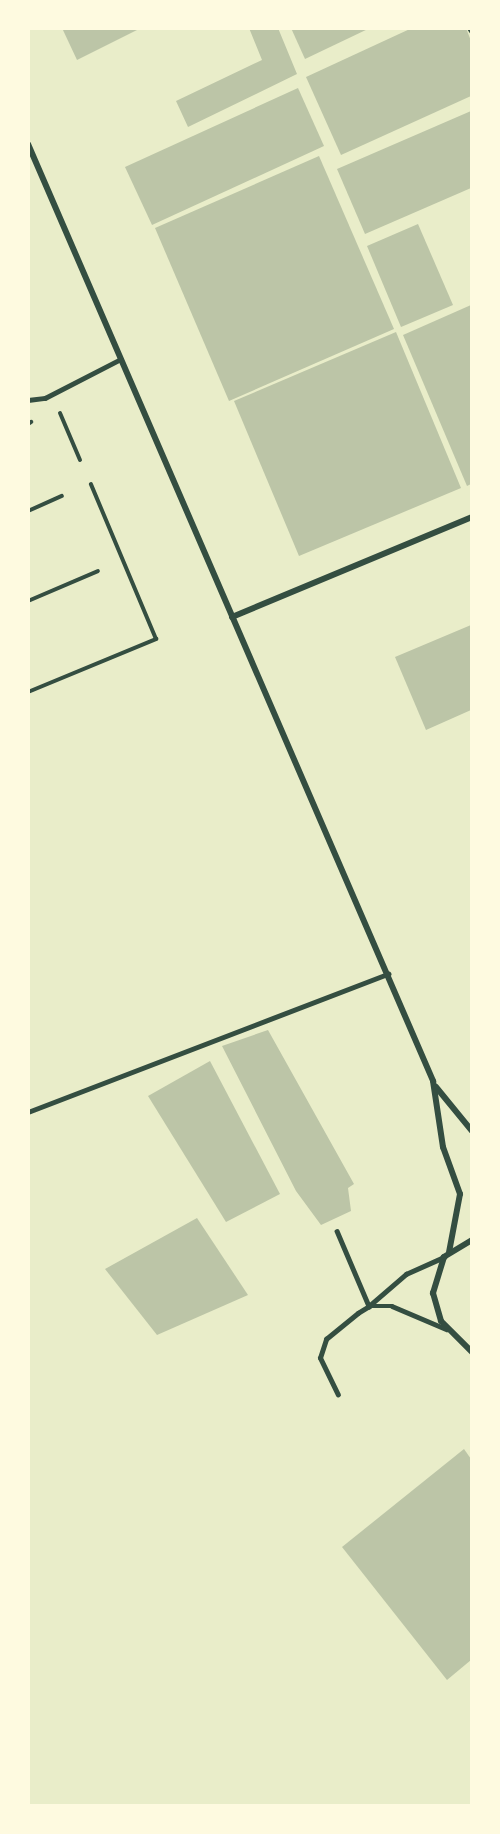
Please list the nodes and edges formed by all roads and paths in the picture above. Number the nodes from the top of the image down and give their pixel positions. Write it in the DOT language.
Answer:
graph roads {
  1 [pos="28,144"];
  2 [pos="121,359"];
  3 [pos="28,400"];
  4 [pos="58,409"];
  5 [pos="80,460"];
  6 [pos="91,484"];
  7 [pos="62,496"];
  8 [pos="28,511"];
  9 [pos="471,517"];
  10 [pos="98,571"];
  11 [pos="28,601"];
  12 [pos="232,617"];
  13 [pos="28,692"];
  14 [pos="388,974"];
  15 [pos="435,1087"];
  16 [pos="28,1113"];
  17 [pos="471,1131"];
  18 [pos="338,1231"];
  19 [pos="471,1240"];
  20 [pos="446,1255"];
  21 [pos="369,1306"];
  22 [pos="447,1329"];
  23 [pos="471,1352"];
  24 [pos="338,1395"];
  1 -- 2 [label="street"];
  2 -- 3 [label="lane"];
  2 -- 12 [label="street"];
  4 -- 5 [label="path"];
  6 -- 13 [label="path"];
  7 -- 8 [label="path"];
  9 -- 12 [label="street"];
  10 -- 11 [label="path"];
  12 -- 14 [label="street"];
  14 -- 15 [label="street"];
  14 -- 16 [label="lane"];
  15 -- 17 [label="street"];
  15 -- 20 [label="street"];
  18 -- 21 [label="lane"];
  19 -- 20 [label="street"];
  20 -- 21 [label="lane"];
  20 -- 22 [label="street"];
  21 -- 22 [label="lane"];
  21 -- 24 [label="lane"];
  22 -- 23 [label="street"];
}
